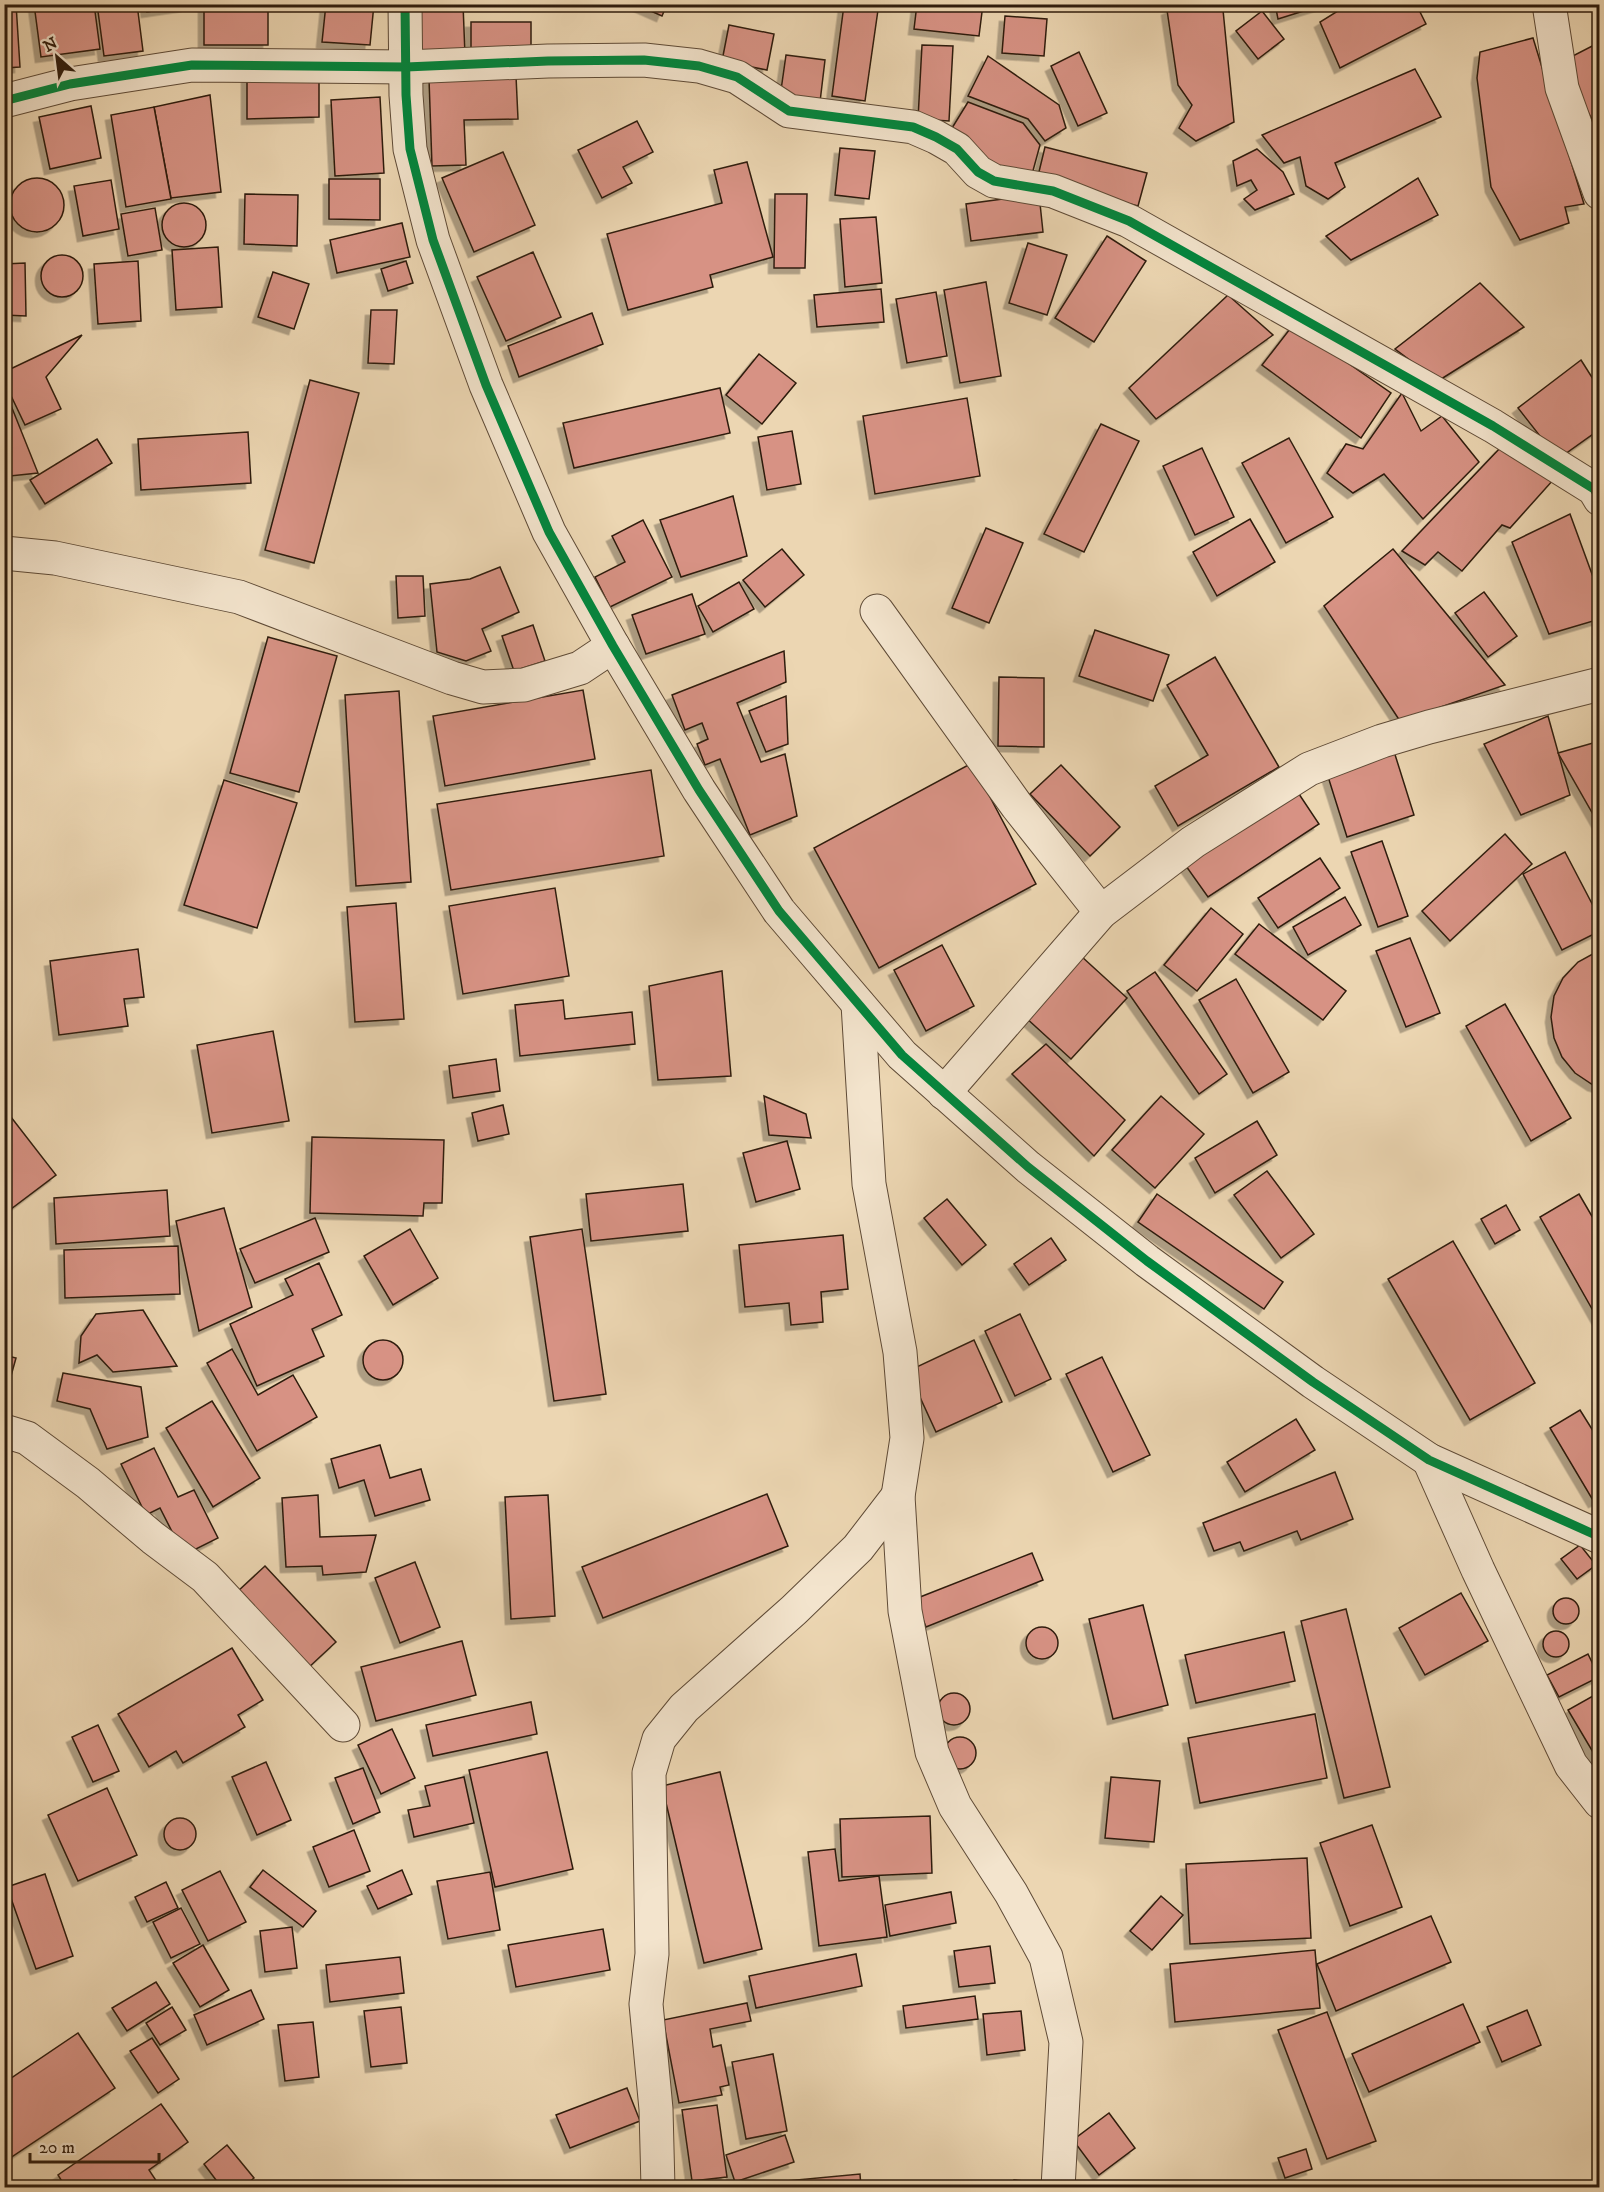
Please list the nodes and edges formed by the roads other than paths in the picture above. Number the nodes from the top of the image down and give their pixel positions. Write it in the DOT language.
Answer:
graph roads {
  1 [pos="405,4"];
  2 [pos="1549,4"];
  3 [pos="406,68"];
  4 [pos="4,100"];
  5 [pos="1599,193"];
  6 [pos="1598,489"];
  7 [pos="4,553"];
  8 [pos="877,611"];
  9 [pos="613,646"];
  10 [pos="1599,684"];
  11 [pos="1101,912"];
  12 [pos="858,1004"];
  13 [pos="944,1093"];
  14 [pos="4,1431"];
  15 [pos="1429,1460"];
  16 [pos="898,1496"];
  17 [pos="1599,1537"];
  18 [pos="343,1725"];
  19 [pos="1599,1802"];
  20 [pos="658,2187"];
  21 [pos="1058,2187"];
  1 -- 3 [label="street"];
  2 -- 5 [label="street"];
  3 -- 4 [label="street"];
  3 -- 6 [label="street"];
  3 -- 9 [label="street"];
  7 -- 9 [label="street"];
  8 -- 11 [label="street"];
  9 -- 12 [label="street"];
  10 -- 11 [label="street"];
  11 -- 13 [label="street"];
  12 -- 13 [label="street"];
  12 -- 16 [label="street"];
  13 -- 15 [label="street"];
  14 -- 18 [label="street"];
  15 -- 17 [label="street"];
  15 -- 19 [label="street"];
  16 -- 20 [label="street"];
  16 -- 21 [label="street"];
}
